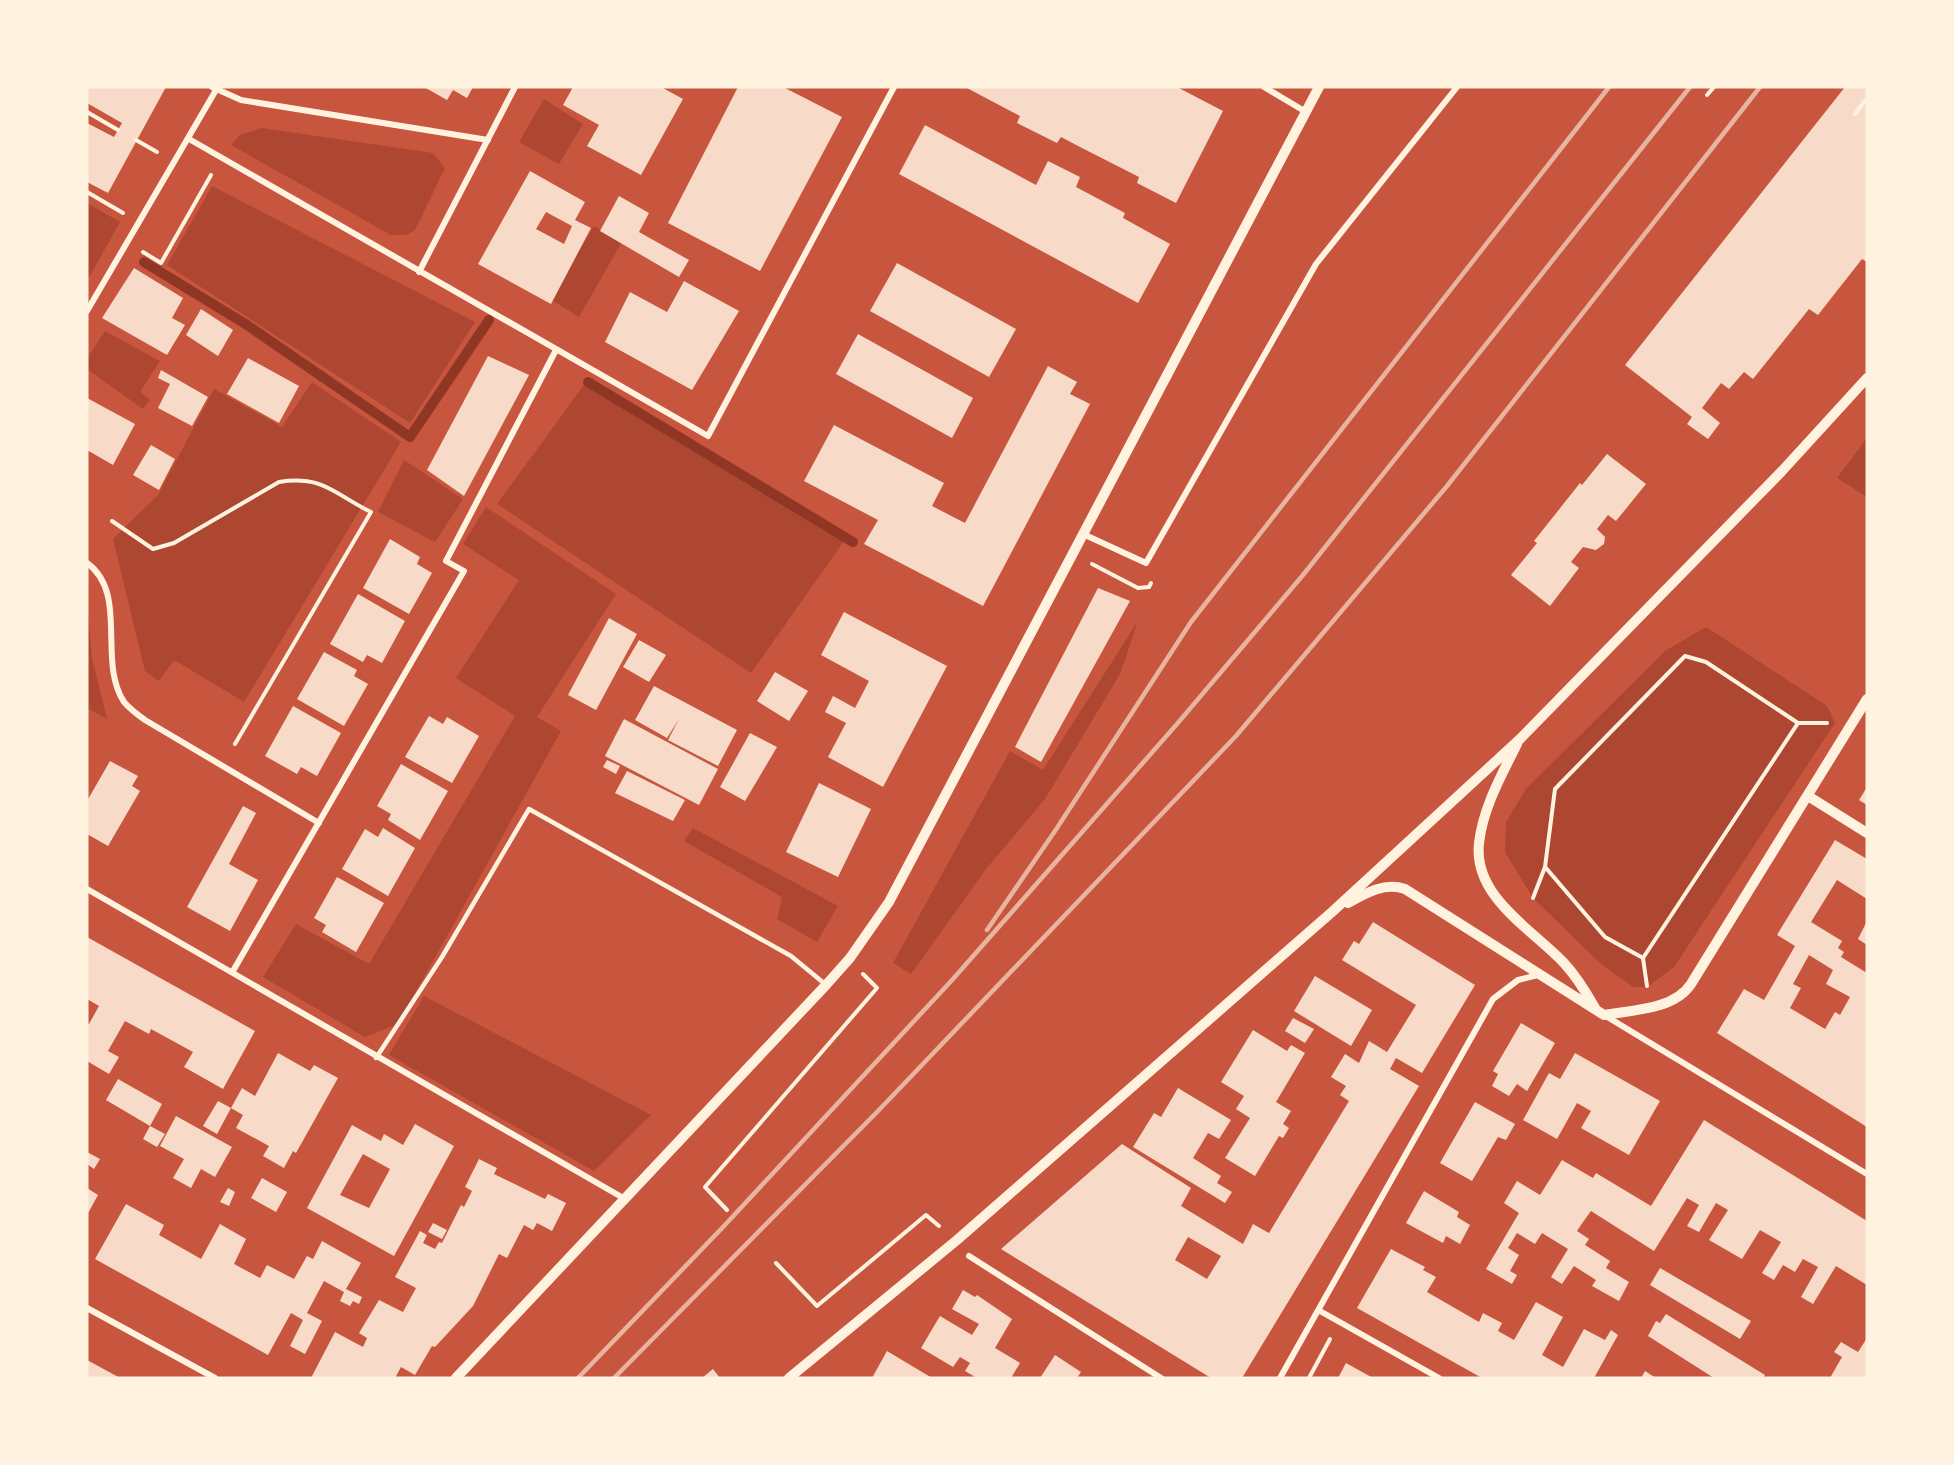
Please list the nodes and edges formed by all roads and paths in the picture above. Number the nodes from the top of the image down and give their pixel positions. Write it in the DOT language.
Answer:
graph roads {
  1 [pos="515,87"];
  2 [pos="894,87"];
  3 [pos="1264,87"];
  4 [pos="1319,87"];
  5 [pos="1457,87"];
  6 [pos="1714,87"];
  7 [pos="214,89"];
  8 [pos="1707,95"];
  9 [pos="1867,99"];
  10 [pos="87,112"];
  11 [pos="1306,112"];
  12 [pos="1855,114"];
  13 [pos="118,130"];
  14 [pos="189,139"];
  15 [pos="488,140"];
  16 [pos="211,175"];
  17 [pos="87,192"];
  18 [pos="140,222"];
  19 [pos="127,243"];
  20 [pos="419,272"];
  21 [pos="87,311"];
  22 [pos="556,350"];
  23 [pos="1867,378"];
  24 [pos="112,521"];
  25 [pos="1082,534"];
  26 [pos="87,563"];
  27 [pos="1867,699"];
  28 [pos="1798,723"];
  29 [pos="1835,723"];
  30 [pos="1520,739"];
  31 [pos="235,744"];
  32 [pos="1808,796"];
  33 [pos="319,824"];
  34 [pos="1867,833"];
  35 [pos="1545,867"];
  36 [pos="87,889"];
  37 [pos="1533,898"];
  38 [pos="1332,912"];
  39 [pos="850,958"];
  40 [pos="1644,958"];
  41 [pos="232,971"];
  42 [pos="1538,975"];
  43 [pos="826,985"];
  44 [pos="1647,987"];
  45 [pos="1600,1012"];
  46 [pos="376,1058"];
  47 [pos="1867,1174"];
  48 [pos="625,1199"];
  49 [pos="727,1210"];
  50 [pos="957,1240"];
  51 [pos="969,1256"];
  52 [pos="776,1263"];
  53 [pos="87,1308"];
  54 [pos="1320,1311"];
  55 [pos="1340,1322"];
  56 [pos="215,1378"];
  57 [pos="456,1378"];
  58 [pos="789,1378"];
  59 [pos="1161,1378"];
  60 [pos="1280,1378"];
  61 [pos="1309,1378"];
  62 [pos="1439,1378"];
  1 -- 15 [label="street"];
  2 -- 22 [label="street"];
  3 -- 11 [label="street"];
  4 -- 11 [label="street"];
  5 -- 25 [label="street"];
  6 -- 8 [label="path"];
  7 -- 14 [label="street"];
  7 -- 15 [label="street"];
  9 -- 12 [label="path"];
  10 -- 13 [label="path"];
  11 -- 25 [label="street"];
  14 -- 18 [label="street"];
  14 -- 20 [label="street"];
  15 -- 20 [label="street"];
  16 -- 19 [label="path"];
  17 -- 18 [label="path"];
  18 -- 19 [label="street"];
  19 -- 21 [label="street"];
  20 -- 22 [label="street"];
  22 -- 33 [label="street"];
  23 -- 30 [label="street"];
  24 -- 31 [label="path"];
  25 -- 39 [label="street"];
  26 -- 33 [label="street"];
  27 -- 32 [label="street"];
  28 -- 29 [label="path"];
  28 -- 35 [label="path"];
  28 -- 40 [label="path"];
  30 -- 38 [label="street"];
  30 -- 45 [label="street"];
  32 -- 34 [label="street"];
  32 -- 45 [label="street"];
  33 -- 41 [label="street"];
  35 -- 37 [label="path"];
  35 -- 40 [label="path"];
  36 -- 41 [label="street"];
  38 -- 42 [label="street"];
  38 -- 50 [label="street"];
  39 -- 43 [label="street"];
  39 -- 49 [label="path"];
  40 -- 44 [label="path"];
  41 -- 46 [label="street"];
  42 -- 45 [label="street"];
  42 -- 54 [label="street"];
  43 -- 46 [label="lane"];
  43 -- 48 [label="street"];
  45 -- 47 [label="street"];
  46 -- 48 [label="street"];
  48 -- 57 [label="street"];
  50 -- 52 [label="path"];
  50 -- 58 [label="street"];
  51 -- 59 [label="street"];
  53 -- 56 [label="street"];
  54 -- 55 [label="street"];
  54 -- 60 [label="street"];
  55 -- 61 [label="path"];
  55 -- 62 [label="street"];
}
